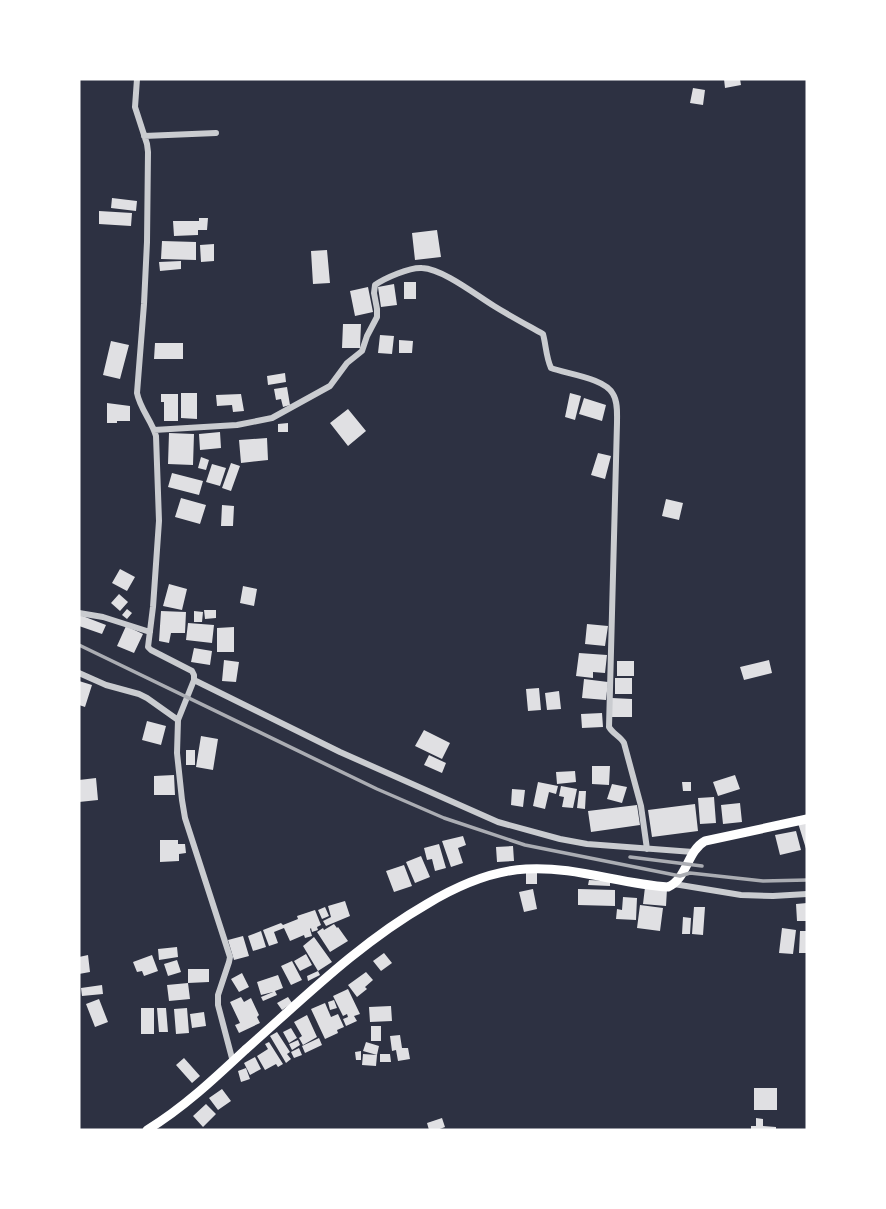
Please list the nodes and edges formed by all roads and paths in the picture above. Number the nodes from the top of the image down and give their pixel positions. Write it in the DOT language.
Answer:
graph roads {
  1 [pos="137,79"];
  2 [pos="216,133"];
  3 [pos="144,136"];
  4 [pos="155,430"];
  5 [pos="79,613"];
  6 [pos="150,632"];
  7 [pos="79,673"];
  8 [pos="194,680"];
  9 [pos="178,720"];
  10 [pos="807,819"];
  11 [pos="647,849"];
  12 [pos="693,852"];
  13 [pos="674,884"];
  14 [pos="807,894"];
  15 [pos="233,1062"];
  16 [pos="146,1130"];
  1 -- 3 [label="street"];
  2 -- 3 [label="street"];
  3 -- 4 [label="street"];
  4 -- 6 [label="street"];
  4 -- 11 [label="street"];
  5 -- 6 [label="street"];
  6 -- 8 [label="street"];
  7 -- 9 [label="street"];
  8 -- 9 [label="street"];
  8 -- 11 [label="street"];
  9 -- 15 [label="street"];
  10 -- 12 [label="main road"];
  11 -- 12 [label="street"];
  12 -- 13 [label="main road"];
  13 -- 14 [label="street"];
  13 -- 15 [label="main road"];
  15 -- 16 [label="main road"];
}
